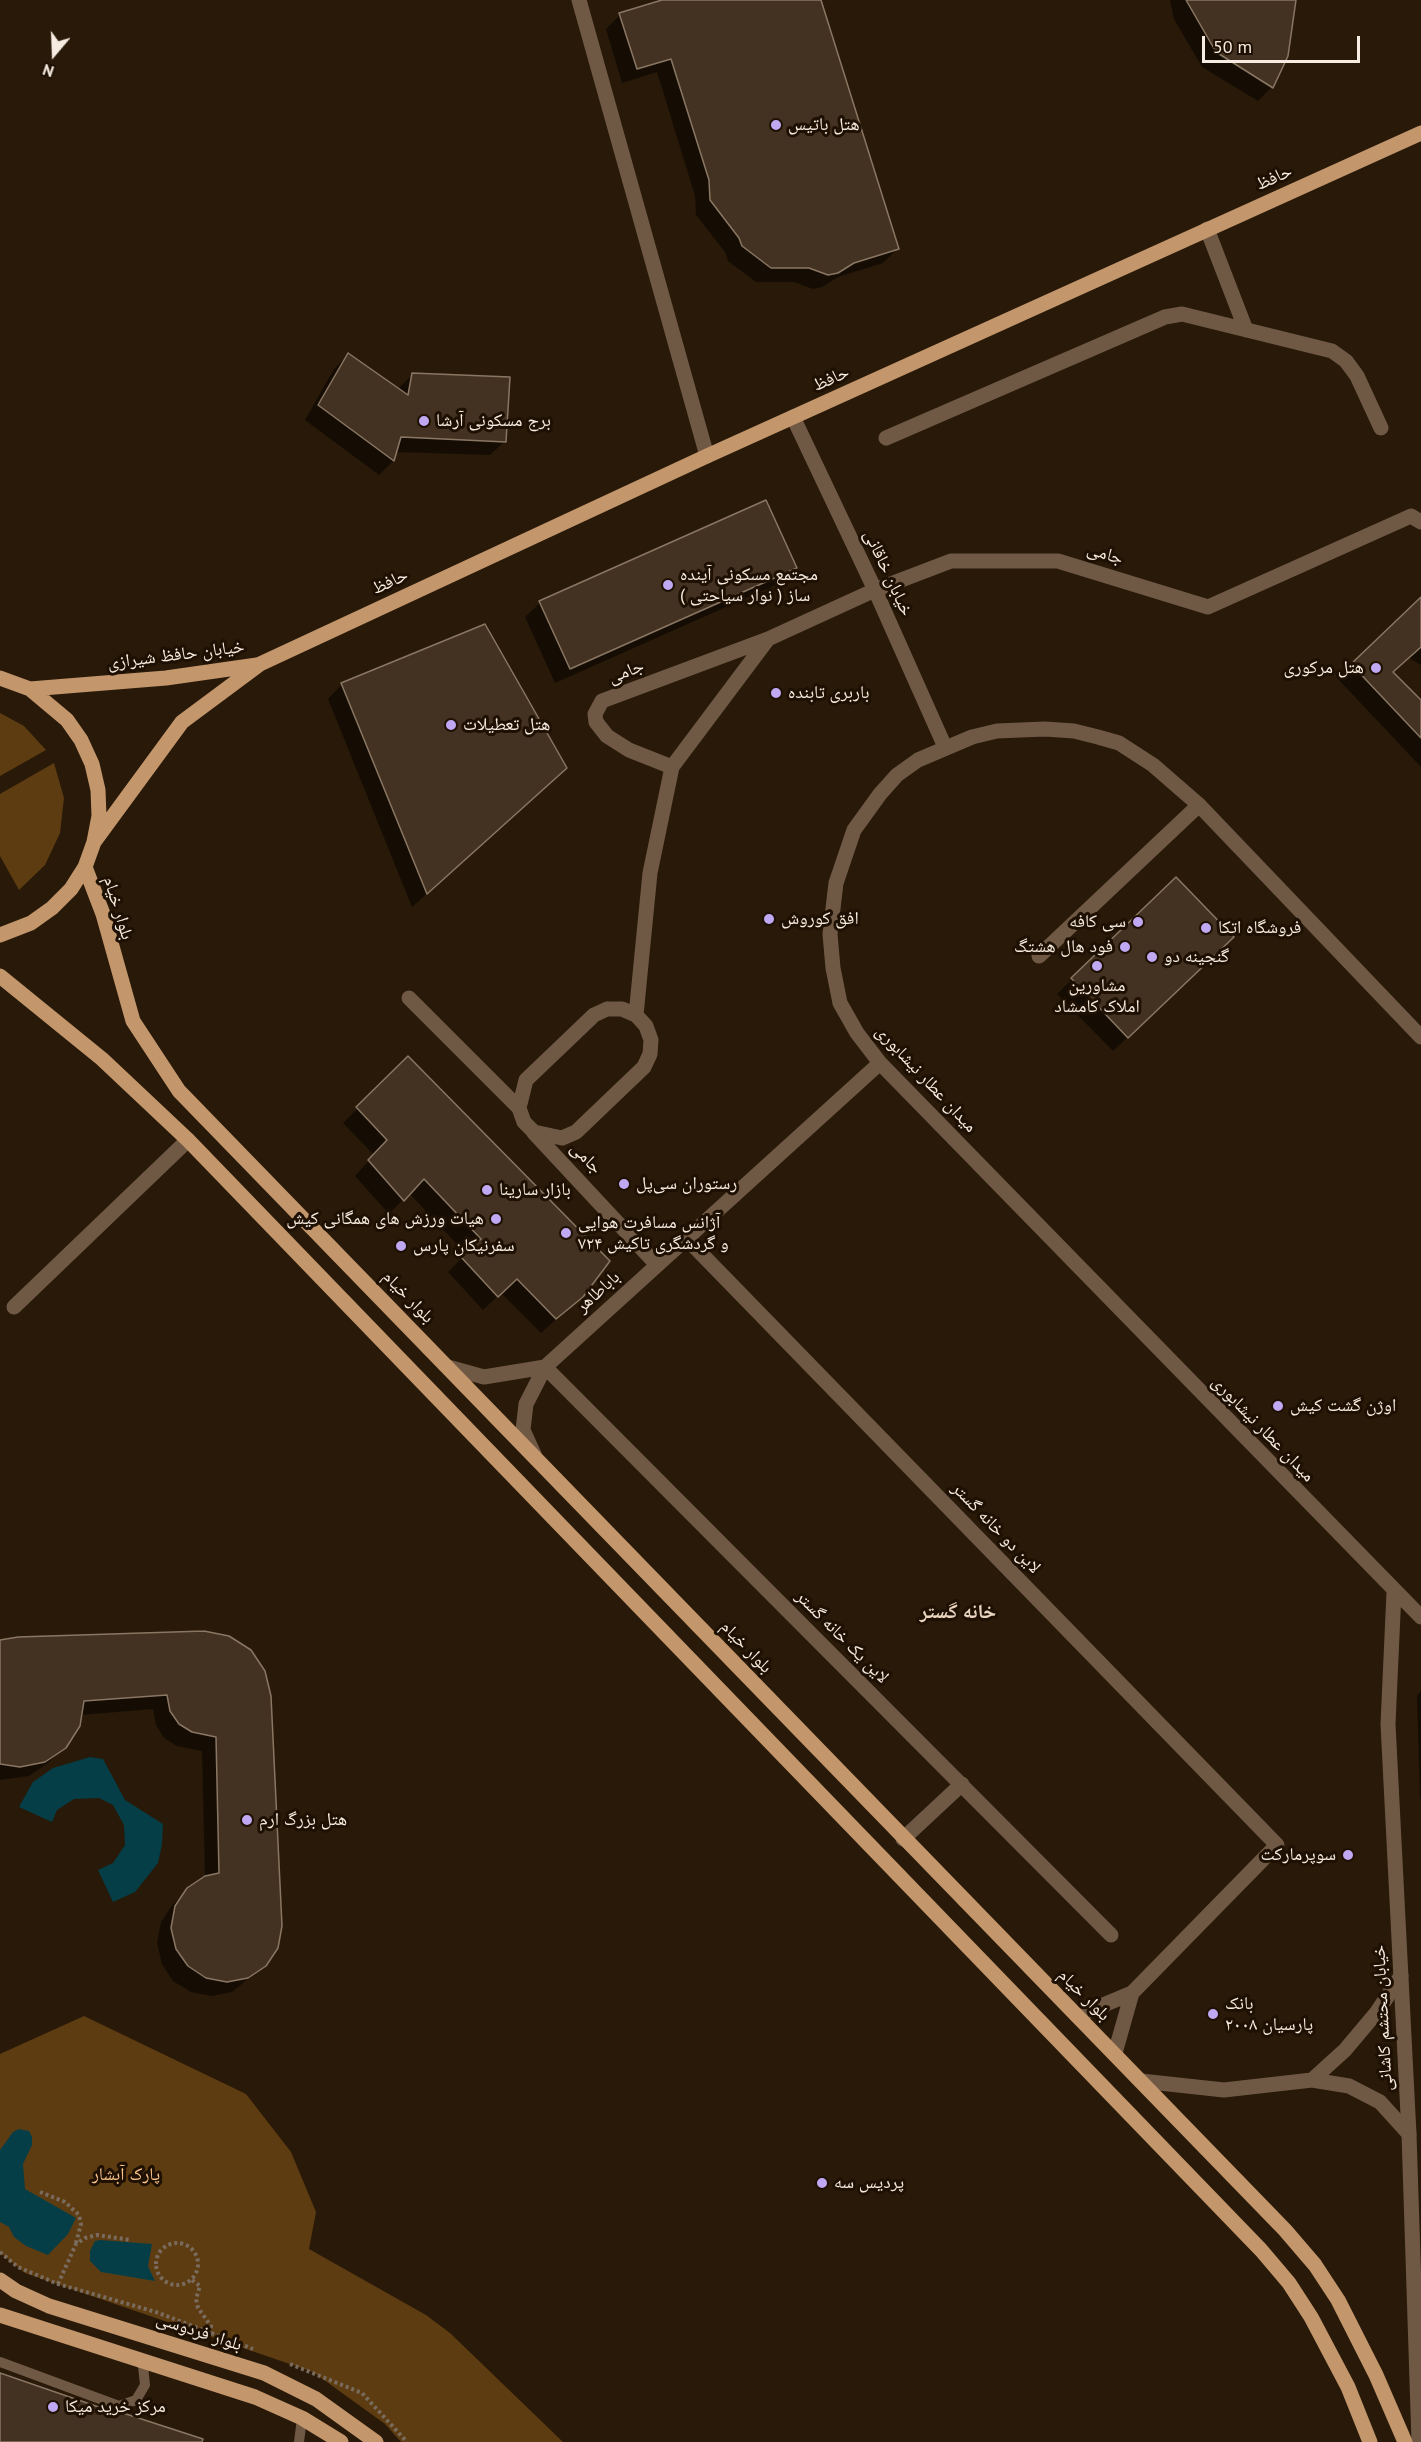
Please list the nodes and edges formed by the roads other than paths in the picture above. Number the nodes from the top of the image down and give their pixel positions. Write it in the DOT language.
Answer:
graph roads {
  1 [pos="579,0"];
  2 [pos="1421,132"];
  3 [pos="1207,229"];
  4 [pos="1246,330"];
  5 [pos="793,417"];
  6 [pos="1381,428"];
  7 [pos="886,438"];
  8 [pos="707,456"];
  9 [pos="1421,522"];
  10 [pos="875,590"];
  11 [pos="768,639"];
  12 [pos="260,664"];
  13 [pos="3,676"];
  14 [pos="30,689"];
  15 [pos="945,747"];
  16 [pos="672,767"];
  17 [pos="1198,805"];
  18 [pos="94,842"];
  19 [pos="85,867"];
  20 [pos="0,935"];
  21 [pos="1039,956"];
  22 [pos="0,976"];
  23 [pos="409,998"];
  24 [pos="636,1015"];
  25 [pos="1421,1037"];
  26 [pos="880,1063"];
  27 [pos="519,1108"];
  28 [pos="534,1132"];
  29 [pos="188,1140"];
  30 [pos="686,1238"];
  31 [pos="657,1265"];
  32 [pos="14,1307"];
  33 [pos="448,1367"];
  34 [pos="545,1367"];
  35 [pos="534,1454"];
  36 [pos="1394,1592"];
  37 [pos="1421,1617"];
  38 [pos="962,1784"];
  39 [pos="903,1839"];
  40 [pos="1111,1935"];
  41 [pos="1401,1976"];
  42 [pos="1132,1993"];
  43 [pos="1077,2016"];
  44 [pos="1115,2053"];
  45 [pos="1312,2080"];
  46 [pos="1141,2082"];
  47 [pos="1409,2134"];
  48 [pos="0,2280"];
  49 [pos="0,2315"];
  50 [pos="137,2359"];
  51 [pos="0,2362"];
  52 [pos="303,2418"];
  53 [pos="299,2442"];
  54 [pos="341,2442"];
  55 [pos="376,2442"];
  56 [pos="1370,2442"];
  57 [pos="1405,2442"];
  58 [pos="1419,2442"];
  1 -- 8 [label="street"];
  2 -- 3 [label="main road, حافظ"];
  3 -- 4 [label="street"];
  3 -- 5 [label="main road, حافظ"];
  4 -- 6 [label="street"];
  4 -- 7 [label="street"];
  5 -- 8 [label="main road, حافظ"];
  5 -- 10 [label="street, خیابان خاقانی"];
  8 -- 12 [label="main road, حافظ"];
  9 -- 10 [label="street, جامی"];
  10 -- 11 [label="street, جامی"];
  10 -- 15 [label="street, خیابان خاقانی"];
  11 -- 16 [label="street, جامی"];
  11 -- 16 [label="street, جامی"];
  12 -- 14 [label="main road, خیابان حافظ شیرازی"];
  12 -- 18 [label="main road, خیابان حافظ شیرازی"];
  13 -- 14 [label="main road"];
  14 -- 18 [label="main road"];
  15 -- 17 [label="street, میدان عطار نیشابوری"];
  15 -- 26 [label="street, میدان عطار نیشابوری"];
  16 -- 24 [label="street, جامی"];
  17 -- 21 [label="street"];
  17 -- 25 [label="street, میدان عطار نیشابوری"];
  18 -- 19 [label="main road"];
  19 -- 20 [label="main road"];
  19 -- 33 [label="main road, بلوار خیام"];
  22 -- 29 [label="main road"];
  23 -- 27 [label="street, جامی"];
  24 -- 27 [label="street"];
  24 -- 28 [label="street, جامی"];
  26 -- 30 [label="street, باباطاهر"];
  26 -- 36 [label="street, میدان عطار نیشابوری"];
  27 -- 28 [label="street, جامی"];
  28 -- 31 [label="street, جامی"];
  29 -- 32 [label="street"];
  29 -- 56 [label="main road"];
  30 -- 31 [label="street, باباطاهر"];
  30 -- 42 [label="street, لاین دو خانه گستر"];
  31 -- 34 [label="street, باباطاهر"];
  33 -- 34 [label="street"];
  33 -- 35 [label="main road, بلوار خیام"];
  34 -- 35 [label="street, باباطاهر"];
  34 -- 38 [label="street, لاین یک خانه گستر"];
  35 -- 39 [label="main road, بلوار خیام"];
  36 -- 37 [label="street, میدان عطار نیشابوری"];
  36 -- 41 [label="street, خیابان محتشم کاشانی"];
  38 -- 39 [label="street"];
  38 -- 40 [label="street, لاین یک خانه گستر"];
  39 -- 43 [label="main road, بلوار خیام"];
  41 -- 45 [label="street"];
  41 -- 47 [label="street, خیابان محتشم کاشانی"];
  42 -- 43 [label="street"];
  42 -- 44 [label="street"];
  43 -- 44 [label="main road, بلوار خیام"];
  44 -- 46 [label="main road, بلوار خیام"];
  45 -- 46 [label="street"];
  45 -- 47 [label="street"];
  46 -- 57 [label="main road, بلوار خیام"];
  47 -- 58 [label="street, خیابان محتشم کاشانی"];
  48 -- 55 [label="main road, بلوار فردوسی"];
  49 -- 50 [label="main road"];
  50 -- 51 [label="lane"];
  50 -- 52 [label="main road"];
  52 -- 53 [label="lane"];
  52 -- 54 [label="main road"];
}
